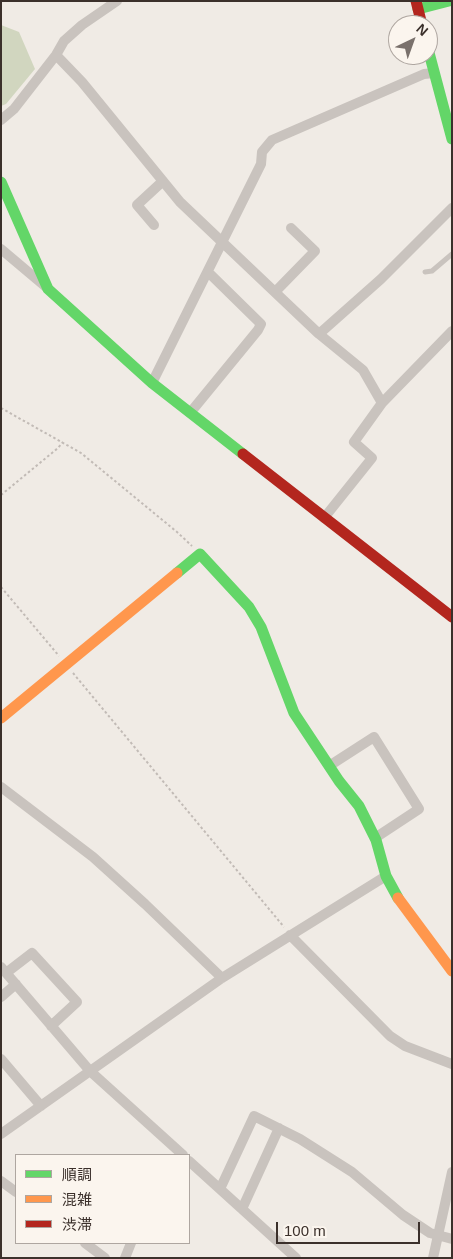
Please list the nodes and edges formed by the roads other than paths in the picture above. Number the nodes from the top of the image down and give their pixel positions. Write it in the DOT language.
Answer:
graph roads {
  1 [pos="117,1"];
  2 [pos="449,1"];
  3 [pos="417,5"];
  4 [pos="56,55"];
  5 [pos="432,65"];
  6 [pos="434,73"];
  7 [pos="1,120"];
  8 [pos="452,139"];
  9 [pos="163,181"];
  10 [pos="1,182"];
  11 [pos="452,208"];
  12 [pos="154,226"];
  13 [pos="291,228"];
  14 [pos="222,242"];
  15 [pos="1,250"];
  16 [pos="452,254"];
  17 [pos="208,272"];
  18 [pos="425,272"];
  19 [pos="48,289"];
  20 [pos="275,292"];
  21 [pos="452,330"];
  22 [pos="319,334"];
  23 [pos="152,383"];
  24 [pos="382,403"];
  25 [pos="190,413"];
  26 [pos="324,518"];
  27 [pos="452,617"];
  28 [pos="1,718"];
  29 [pos="329,766"];
  30 [pos="1,787"];
  31 [pos="375,838"];
  32 [pos="386,876"];
  33 [pos="290,935"];
  34 [pos="4,970"];
  35 [pos="452,971"];
  36 [pos="222,978"];
  37 [pos="16,984"];
  38 [pos="1,997"];
  39 [pos="51,1026"];
  40 [pos="1,1059"];
  41 [pos="452,1064"];
  42 [pos="90,1071"];
  43 [pos="41,1106"];
  44 [pos="278,1128"];
  45 [pos="1,1134"];
  46 [pos="177,1153"];
  47 [pos="190,1162"];
  48 [pos="452,1172"];
  49 [pos="1,1181"];
  50 [pos="220,1190"];
  51 [pos="15,1191"];
  52 [pos="242,1209"];
  53 [pos="438,1235"];
  54 [pos="452,1238"];
  55 [pos="86,1244"];
  56 [pos="131,1244"];
  57 [pos="105,1258"];
  58 [pos="124,1258"];
  59 [pos="296,1258"];
  60 [pos="433,1258"];
  1 -- 4 [label="street"];
  2 -- 3 [label="street"];
  4 -- 7 [label="street"];
  4 -- 9 [label="street"];
  5 -- 6 [label="street"];
  6 -- 8 [label="street"];
  6 -- 14 [label="street"];
  9 -- 12 [label="street"];
  9 -- 14 [label="street"];
  10 -- 19 [label="street"];
  11 -- 22 [label="street"];
  13 -- 20 [label="street"];
  14 -- 17 [label="street"];
  14 -- 20 [label="street"];
  15 -- 19 [label="street"];
  16 -- 18 [label="lane"];
  17 -- 23 [label="street"];
  17 -- 25 [label="street"];
  19 -- 23 [label="street"];
  20 -- 22 [label="street"];
  21 -- 24 [label="street"];
  22 -- 24 [label="street"];
  23 -- 25 [label="street"];
  24 -- 26 [label="street"];
  25 -- 26 [label="street"];
  26 -- 27 [label="street"];
  28 -- 29 [label="street"];
  29 -- 31 [label="street"];
  29 -- 31 [label="street"];
  30 -- 36 [label="street"];
  31 -- 32 [label="street"];
  32 -- 33 [label="street"];
  32 -- 35 [label="street"];
  33 -- 36 [label="street"];
  33 -- 41 [label="street"];
  34 -- 37 [label="street"];
  34 -- 39 [label="street"];
  36 -- 42 [label="street"];
  37 -- 38 [label="street"];
  37 -- 39 [label="street"];
  39 -- 42 [label="street"];
  40 -- 43 [label="street"];
  42 -- 43 [label="street"];
  42 -- 46 [label="street"];
  43 -- 45 [label="street"];
  44 -- 50 [label="street"];
  44 -- 52 [label="street"];
  44 -- 53 [label="street"];
  47 -- 50 [label="street"];
  48 -- 53 [label="street"];
  49 -- 51 [label="street"];
  50 -- 52 [label="street"];
  52 -- 59 [label="street"];
  53 -- 54 [label="street"];
  53 -- 60 [label="street"];
  55 -- 57 [label="street"];
  56 -- 58 [label="street"];
}
